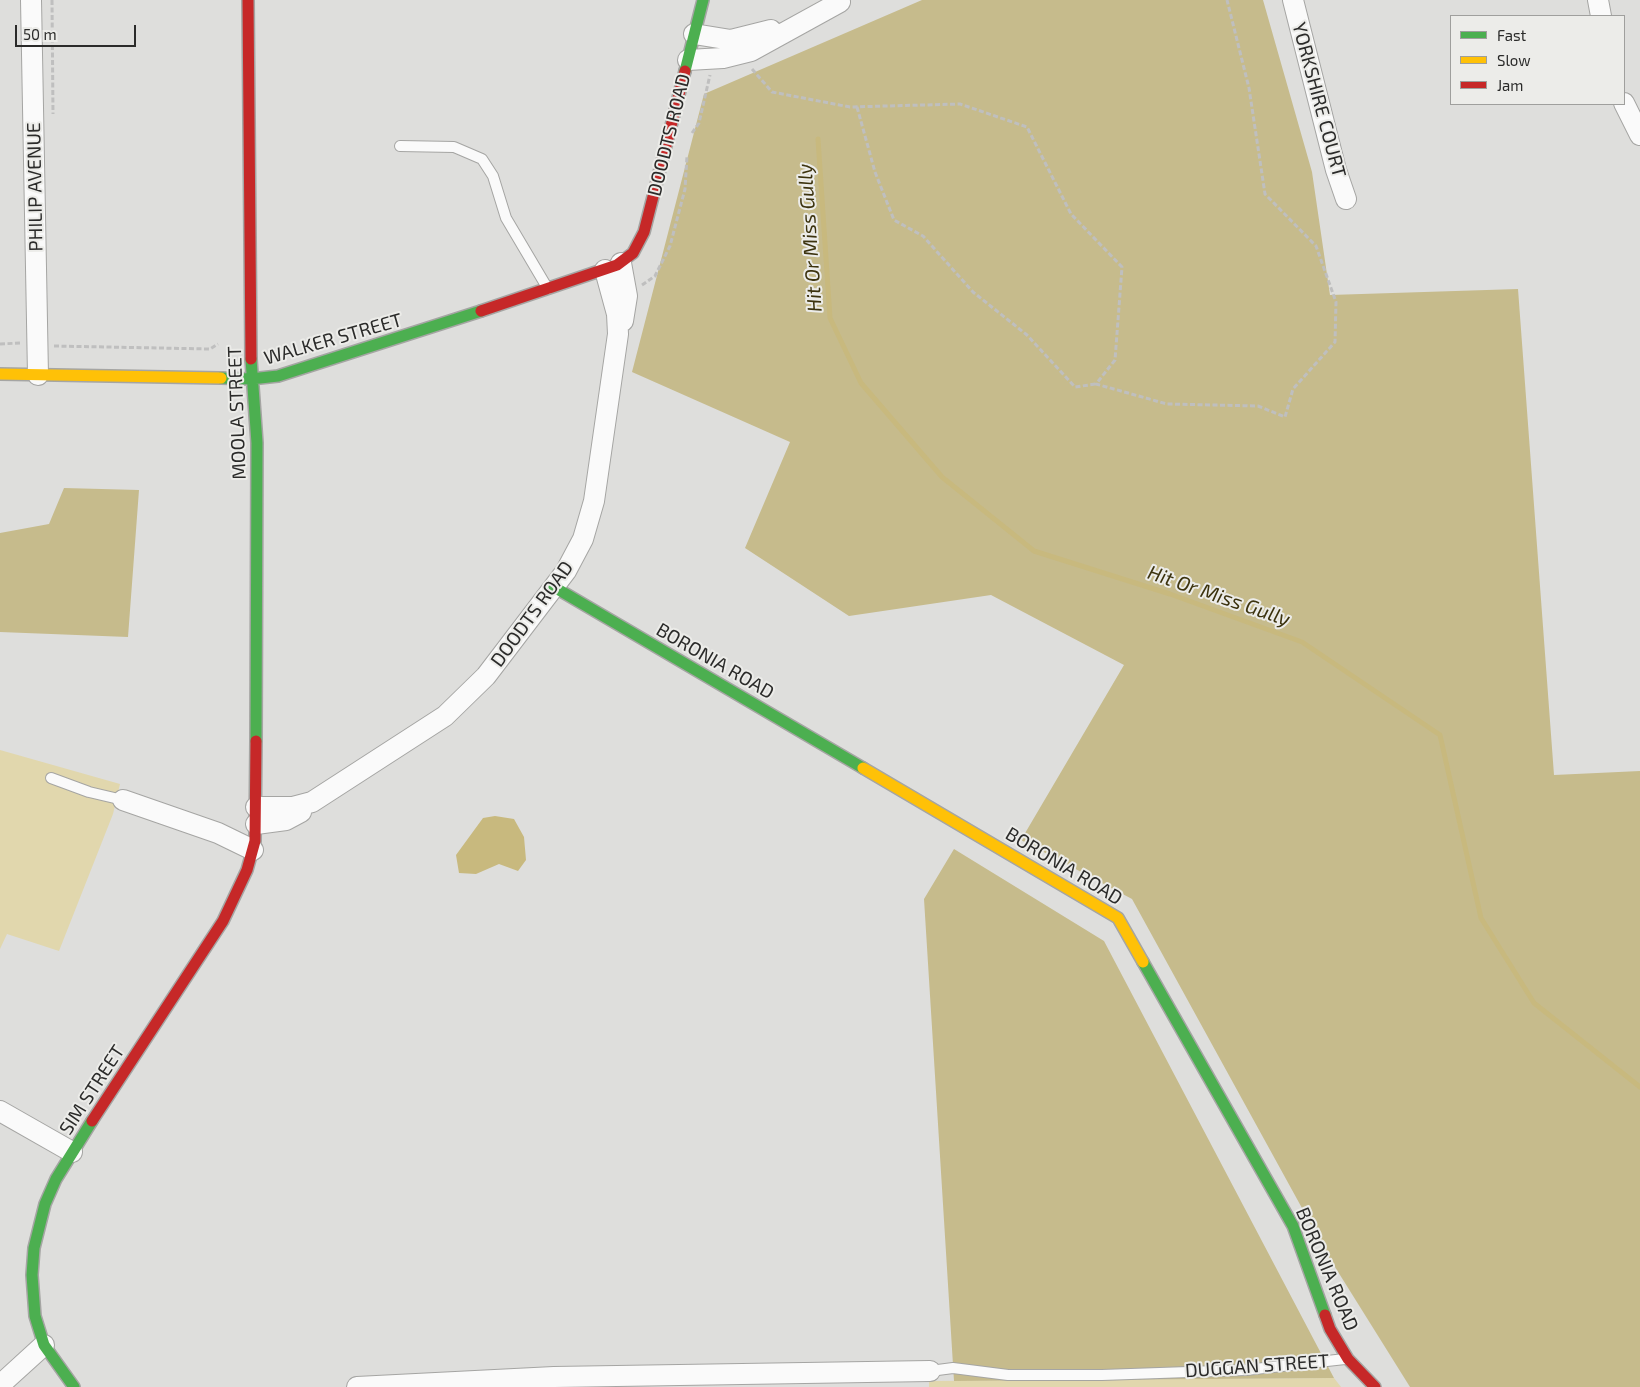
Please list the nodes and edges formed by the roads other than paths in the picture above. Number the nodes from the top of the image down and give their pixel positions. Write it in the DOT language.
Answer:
graph roads {
  1 [pos="31,0"];
  2 [pos="248,0"];
  3 [pos="703,0"];
  4 [pos="1293,0"];
  5 [pos="1598,0"];
  6 [pos="842,1"];
  7 [pos="1601,15"];
  8 [pos="694,34"];
  9 [pos="688,60"];
  10 [pos="1625,105"];
  11 [pos="1640,135"];
  12 [pos="400,146"];
  13 [pos="1346,199"];
  14 [pos="613,266"];
  15 [pos="548,290"];
  16 [pos="0,374"];
  17 [pos="38,375"];
  18 [pos="251,379"];
  19 [pos="554,587"];
  20 [pos="51,778"];
  21 [pos="123,800"];
  22 [pos="256,816"];
  23 [pos="253,850"];
  24 [pos="0,1111"];
  25 [pos="72,1152"];
  26 [pos="44,1345"];
  27 [pos="1348,1359"];
  28 [pos="930,1371"];
  29 [pos="554,1382"];
  30 [pos="0,1385"];
  31 [pos="74,1387"];
  32 [pos="357,1387"];
  33 [pos="1375,1387"];
  1 -- 17 [label="street, PHILIP AVENUE"];
  2 -- 18 [label="street, MOOLA STREET"];
  3 -- 8 [label="street, DOODTS ROAD"];
  4 -- 13 [label="street, YORKSHIRE COURT"];
  5 -- 7 [label="street"];
  6 -- 8 [label="street"];
  6 -- 9 [label="street"];
  8 -- 9 [label="street, DOODTS ROAD"];
  9 -- 14 [label="street, DOODTS ROAD"];
  10 -- 11 [label="street"];
  12 -- 15 [label="lane"];
  14 -- 15 [label="street, WALKER STREET"];
  14 -- 19 [label="street, DOODTS ROAD"];
  15 -- 18 [label="street, WALKER STREET"];
  16 -- 17 [label="street, WALKER STREET"];
  17 -- 18 [label="street, WALKER STREET"];
  18 -- 22 [label="street, MOOLA STREET"];
  19 -- 22 [label="street, DOODTS ROAD"];
  19 -- 27 [label="street, BORONIA ROAD"];
  20 -- 21 [label="lane"];
  21 -- 23 [label="street"];
  22 -- 23 [label="street, SIM STREET"];
  23 -- 25 [label="street, SIM STREET"];
  24 -- 25 [label="street"];
  25 -- 26 [label="street, SIM STREET"];
  26 -- 30 [label="street"];
  26 -- 31 [label="street, SIM STREET"];
  27 -- 28 [label="lane, DUGGAN STREET"];
  27 -- 33 [label="street, BORONIA ROAD"];
  28 -- 29 [label="street, DUGGAN STREET"];
  29 -- 32 [label="street, DUGGAN STREET"];
}
